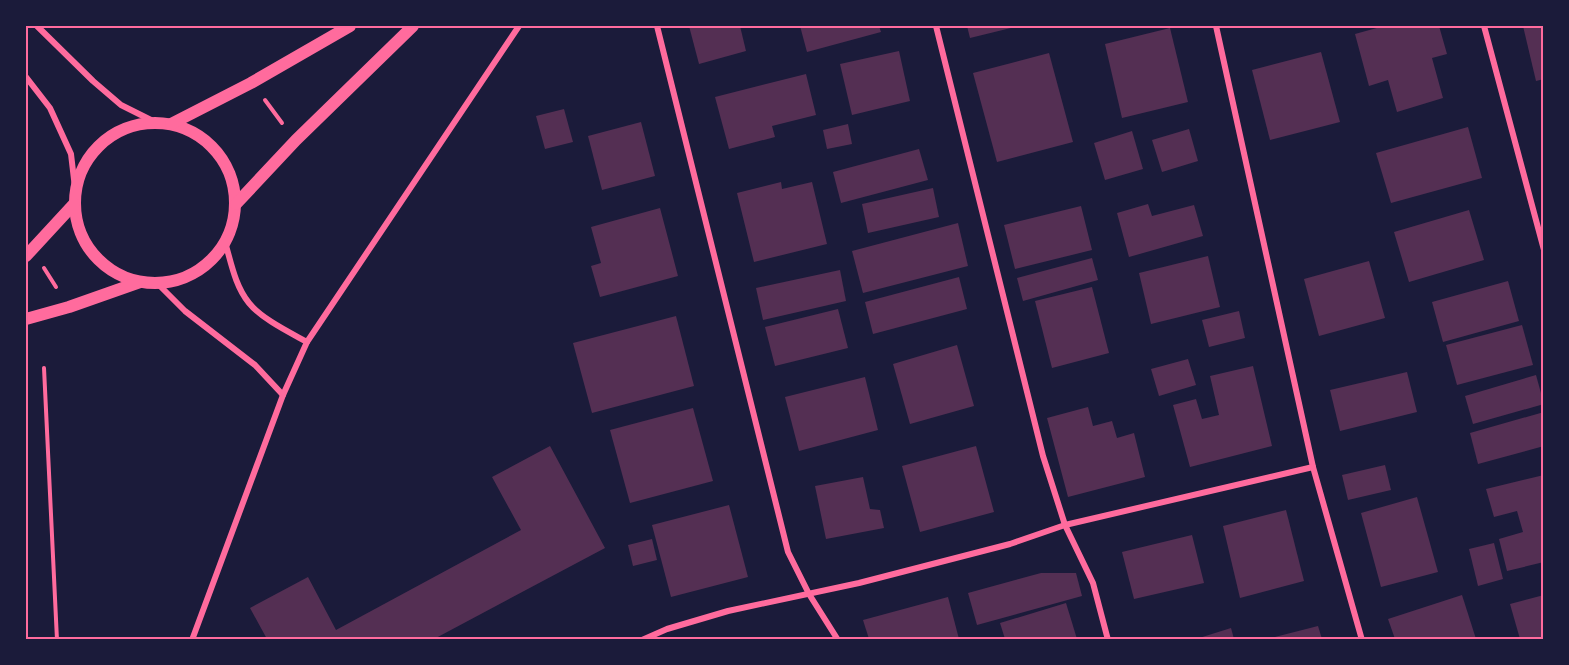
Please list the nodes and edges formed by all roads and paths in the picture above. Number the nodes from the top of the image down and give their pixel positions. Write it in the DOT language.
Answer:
graph roads {
  1 [pos="37,26"];
  2 [pos="350,26"];
  3 [pos="413,26"];
  4 [pos="519,26"];
  5 [pos="657,26"];
  6 [pos="936,26"];
  7 [pos="1216,26"];
  8 [pos="1484,26"];
  9 [pos="26,77"];
  10 [pos="251,83"];
  11 [pos="155,122"];
  12 [pos="171,124"];
  13 [pos="296,140"];
  14 [pos="75,188"];
  15 [pos="74,204"];
  16 [pos="236,204"];
  17 [pos="225,242"];
  18 [pos="1544,250"];
  19 [pos="29,253"];
  20 [pos="140,282"];
  21 [pos="157,283"];
  22 [pos="69,307"];
  23 [pos="26,319"];
  24 [pos="307,342"];
  25 [pos="44,368"];
  26 [pos="283,394"];
  27 [pos="1313,467"];
  28 [pos="1065,525"];
  29 [pos="809,594"];
  30 [pos="57,639"];
  31 [pos="192,639"];
  32 [pos="642,639"];
  33 [pos="838,639"];
  34 [pos="1108,639"];
  35 [pos="1362,639"];
  1 -- 11 [label="street"];
  2 -- 10 [label="main road"];
  3 -- 13 [label="main road"];
  4 -- 24 [label="street"];
  5 -- 29 [label="street"];
  6 -- 28 [label="street"];
  7 -- 27 [label="street"];
  8 -- 18 [label="street"];
  9 -- 14 [label="street"];
  10 -- 12 [label="main road"];
  10 -- 13 [label="path"];
  11 -- 12 [label="main road"];
  11 -- 14 [label="main road"];
  12 -- 16 [label="main road"];
  13 -- 16 [label="main road"];
  14 -- 15 [label="main road"];
  15 -- 19 [label="main road"];
  15 -- 20 [label="main road"];
  16 -- 17 [label="main road"];
  17 -- 21 [label="main road"];
  17 -- 24 [label="street"];
  19 -- 22 [label="path"];
  20 -- 21 [label="main road"];
  20 -- 22 [label="main road"];
  21 -- 26 [label="street"];
  22 -- 23 [label="main road"];
  24 -- 26 [label="street"];
  25 -- 30 [label="path"];
  26 -- 31 [label="street"];
  27 -- 28 [label="street"];
  27 -- 35 [label="street"];
  28 -- 29 [label="street"];
  28 -- 34 [label="street"];
  29 -- 32 [label="street"];
  29 -- 33 [label="street"];
}
